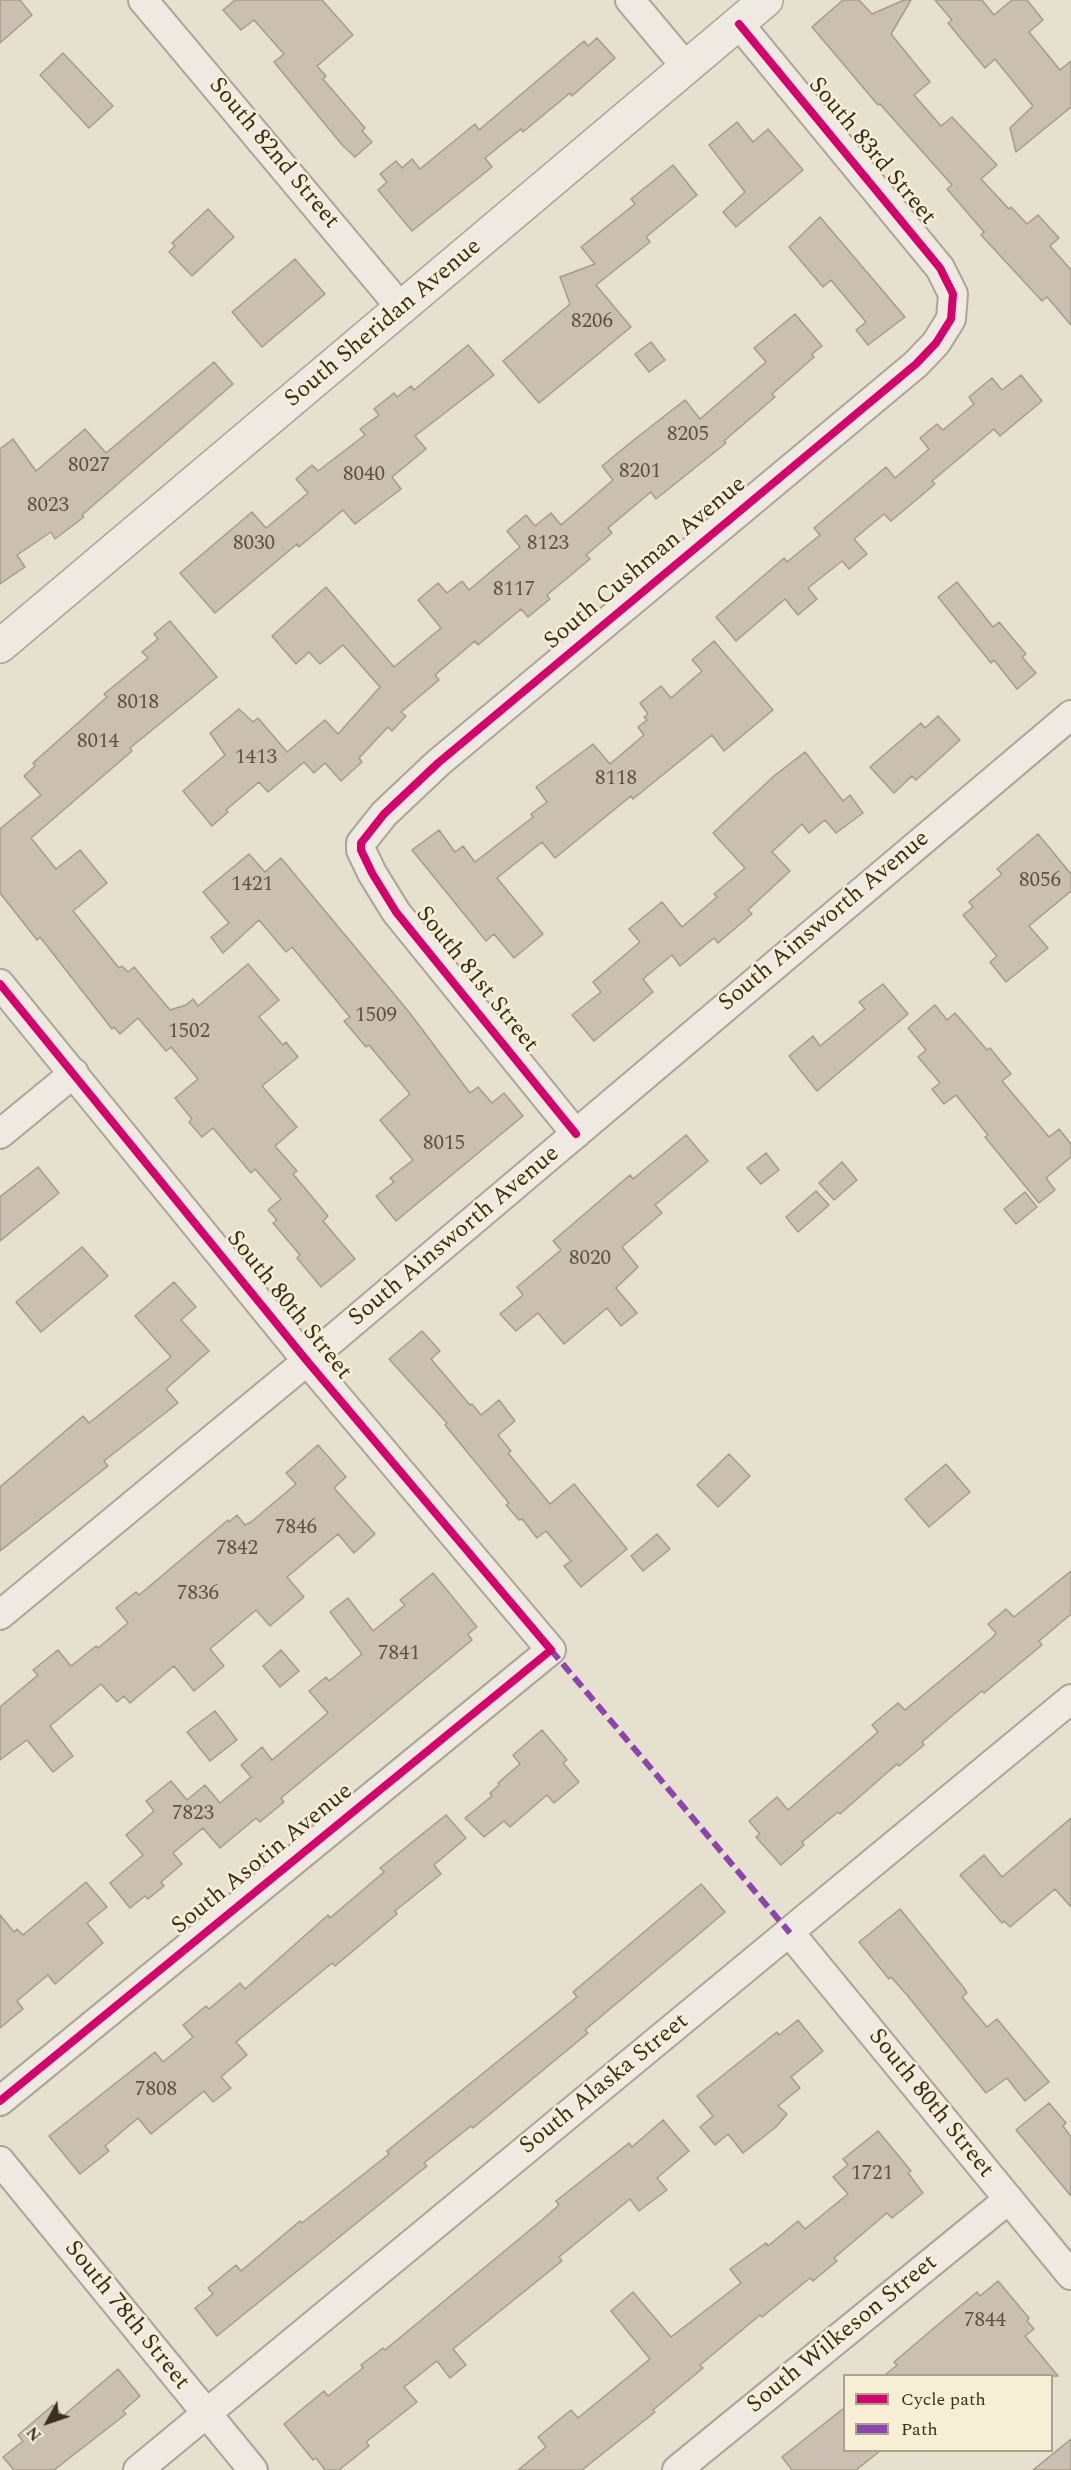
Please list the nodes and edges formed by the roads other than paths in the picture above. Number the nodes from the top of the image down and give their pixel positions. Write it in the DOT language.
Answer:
graph roads {
  1 [pos="143,0"];
  2 [pos="630,0"];
  3 [pos="766,0"];
  4 [pos="739,24"];
  5 [pos="687,68"];
  6 [pos="402,309"];
  7 [pos="952,313"];
  8 [pos="0,646"];
  9 [pos="1071,714"];
  10 [pos="361,843"];
  11 [pos="0,984"];
  12 [pos="74,1073"];
  13 [pos="0,1134"];
  14 [pos="576,1134"];
  15 [pos="307,1361"];
  16 [pos="0,1616"];
  17 [pos="551,1650"];
  18 [pos="1071,1699"];
  19 [pos="790,1933"];
  20 [pos="0,2101"];
  21 [pos="0,2161"];
  22 [pos="1009,2199"];
  23 [pos="1071,2275"];
  24 [pos="206,2414"];
  25 [pos="138,2470"];
  26 [pos="253,2470"];
  27 [pos="677,2470"];
  1 -- 6 [label="street, South 82nd Street"];
  2 -- 5 [label="street"];
  3 -- 4 [label="street, South Sheridan Avenue"];
  4 -- 5 [label="street, South Sheridan Avenue"];
  4 -- 7 [label="street, South 83rd Street"];
  5 -- 6 [label="street, South Sheridan Avenue"];
  6 -- 8 [label="street, South Sheridan Avenue"];
  7 -- 10 [label="street, South Cushman Avenue"];
  9 -- 14 [label="street, South Ainsworth Avenue"];
  10 -- 14 [label="street, South 81st Street"];
  11 -- 12 [label="street, South 80th Street"];
  12 -- 13 [label="street"];
  12 -- 15 [label="street, South 80th Street"];
  14 -- 15 [label="street, South Ainsworth Avenue"];
  15 -- 16 [label="street, South Ainsworth Avenue"];
  15 -- 17 [label="street, South 80th Street"];
  17 -- 20 [label="street, South Asotin Avenue"];
  18 -- 19 [label="street, South Alaska Street"];
  19 -- 22 [label="street, South 80th Street"];
  19 -- 24 [label="street, South Alaska Street"];
  21 -- 24 [label="street, South 78th Street"];
  22 -- 23 [label="street, South 80th Street"];
  22 -- 27 [label="street, South Wilkeson Street"];
  24 -- 25 [label="street, South Alaska Street"];
  24 -- 26 [label="street, South 78th Street"];
}
